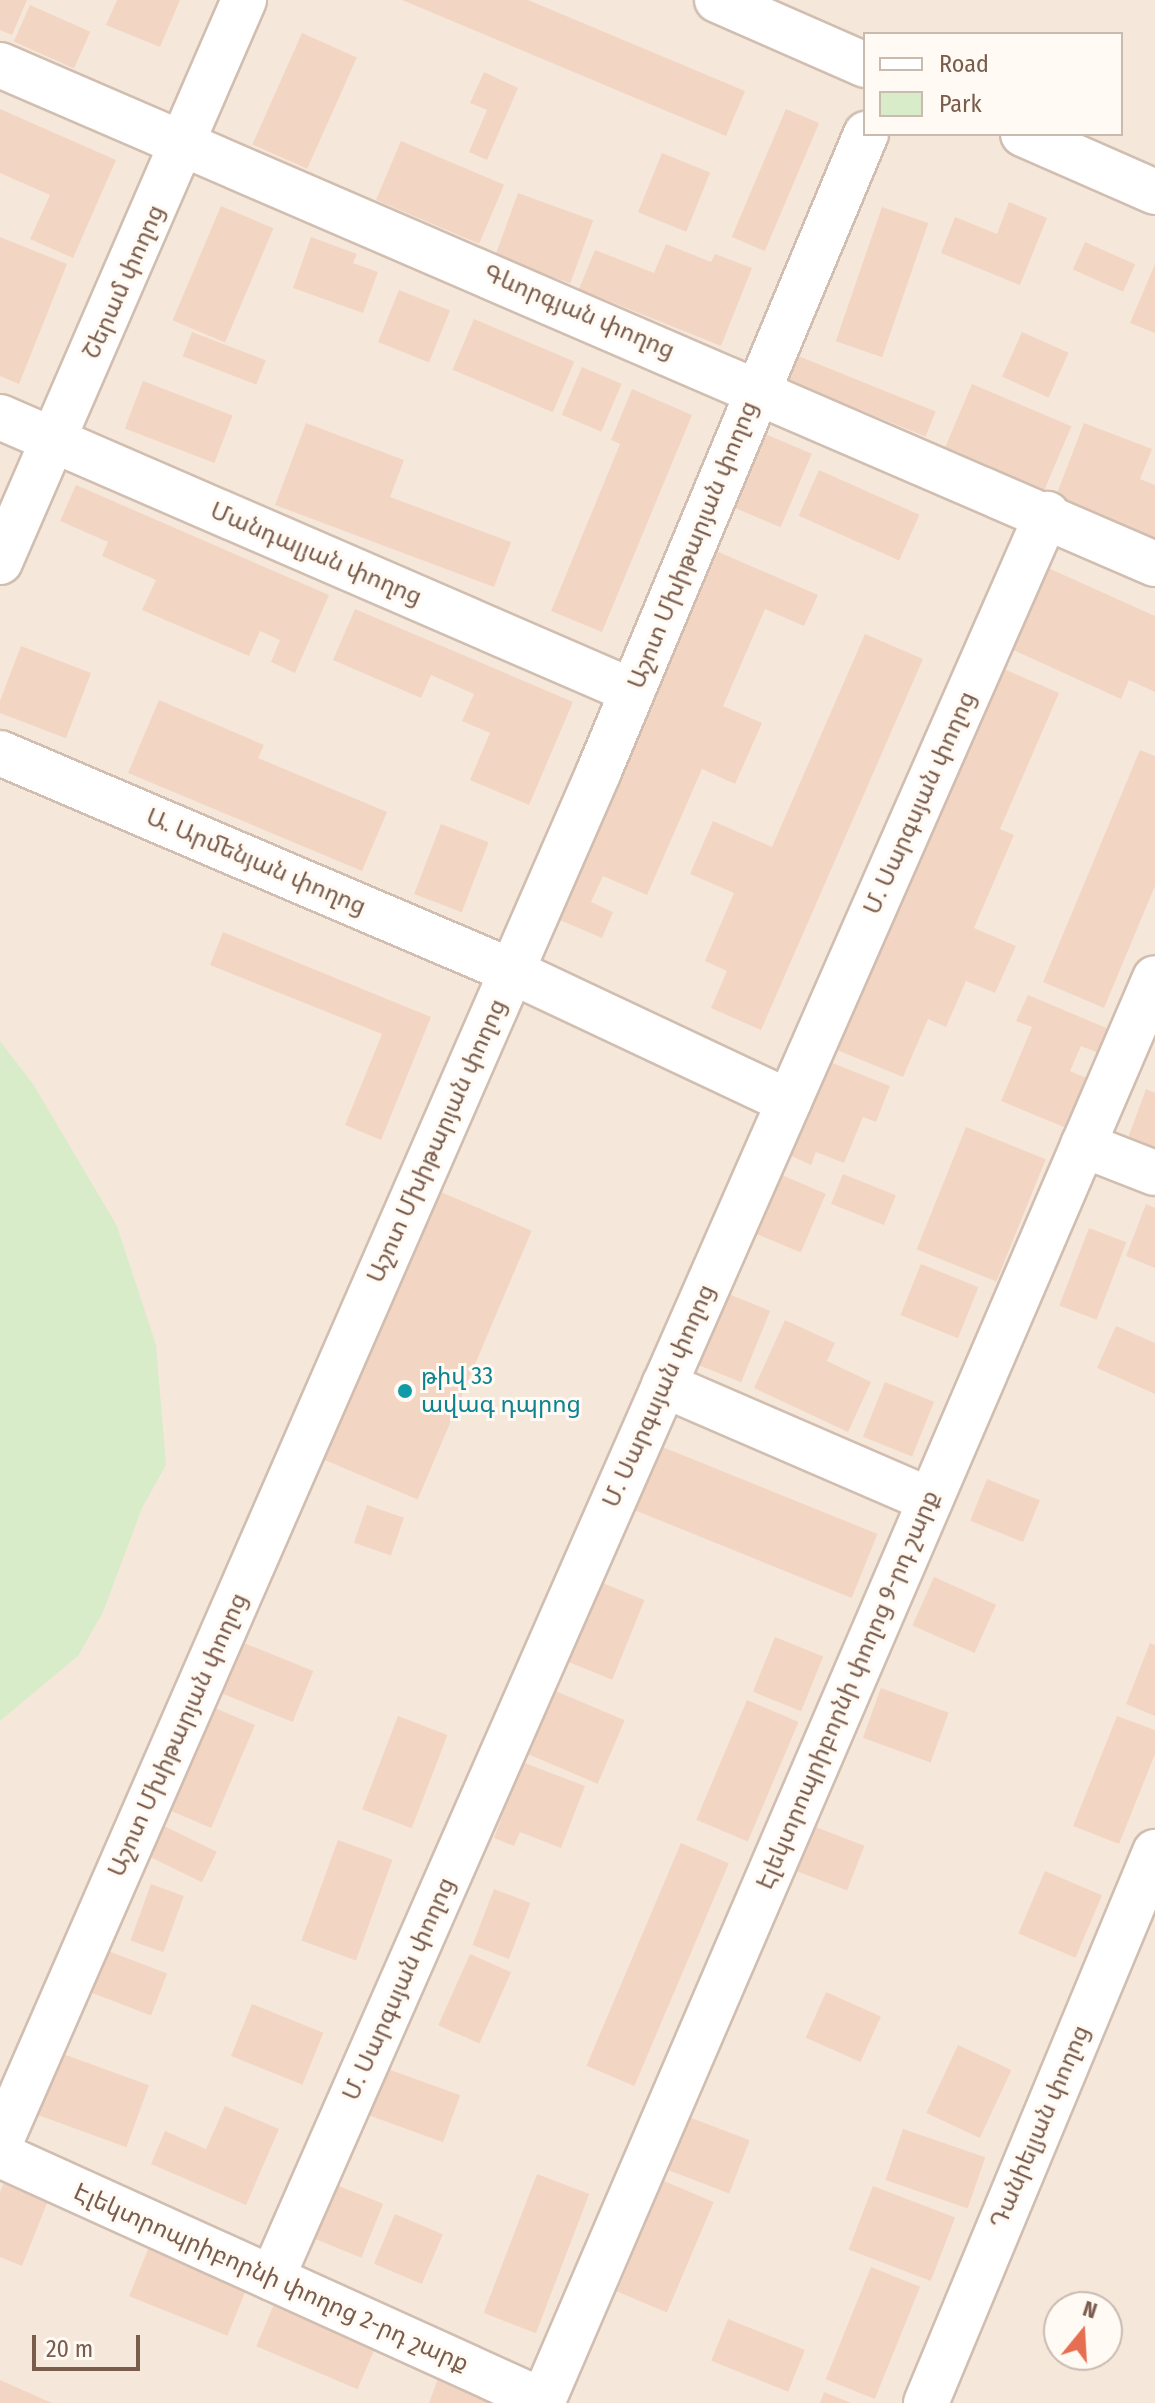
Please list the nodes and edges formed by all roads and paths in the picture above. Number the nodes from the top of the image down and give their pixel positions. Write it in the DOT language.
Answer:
graph roads {
  1 [pos="244,0"];
  2 [pos="717,0"];
  3 [pos="787,14"];
  4 [pos="863,64"];
  5 [pos="0,65"];
  6 [pos="865,136"];
  7 [pos="1028,136"];
  8 [pos="185,144"];
  9 [pos="1155,192"];
  10 [pos="758,388"];
  11 [pos="0,417"];
  12 [pos="55,441"];
  13 [pos="1047,514"];
  14 [pos="0,562"];
  15 [pos="1155,564"];
  16 [pos="632,691"];
  17 [pos="0,753"];
  18 [pos="511,971"];
  19 [pos="1155,978"];
  20 [pos="789,1102"];
  21 [pos="1083,1145"];
  22 [pos="1155,1173"];
  23 [pos="664,1385"];
  24 [pos="930,1500"];
  25 [pos="1155,1852"];
  26 [pos="0,2143"];
  27 [pos="0,2155"];
  28 [pos="272,2278"];
  29 [pos="542,2402"];
  30 [pos="926,2403"];
  1 -- 8 [label="street, Շերամ փողոց"];
  2 -- 3 [label="street"];
  3 -- 4 [label="street"];
  5 -- 8 [label="street, Գևորգյան փողոց"];
  6 -- 10 [label="street, Աշոտ Մխիթարյան փողոց"];
  7 -- 9 [label="street"];
  8 -- 10 [label="street, Գևորգյան փողոց"];
  8 -- 12 [label="street, Շերամ փողոց"];
  10 -- 13 [label="street, Գևորգյան փողոց"];
  10 -- 16 [label="street, Աշոտ Մխիթարյան փողոց"];
  11 -- 12 [label="street, Մանդալյան փողոց"];
  12 -- 14 [label="street, Շերամ փողոց"];
  12 -- 16 [label="street, Մանդալյան փողոց"];
  13 -- 15 [label="street, Գևորգյան փողոց"];
  13 -- 20 [label="street, Մ. Սարգսյան փողոց"];
  16 -- 18 [label="street, Աշոտ Մխիթարյան փողոց"];
  17 -- 18 [label="street, Ա. Արմենյան փողոց"];
  18 -- 20 [label="street, Ա. Արմենյան փողոց"];
  18 -- 26 [label="street, Աշոտ Մխիթարյան փողոց"];
  19 -- 21 [label="street, Էլեկտրոպրիբորնի փողոց 9-րդ շարք"];
  20 -- 23 [label="street, Մ. Սարգսյան փողոց"];
  21 -- 22 [label="street"];
  21 -- 24 [label="street, Էլեկտրոպրիբորնի փողոց 9-րդ շարք"];
  23 -- 24 [label="street"];
  23 -- 28 [label="street, Մ. Սարգսյան փողոց"];
  24 -- 29 [label="street, Էլեկտրոպրիբորնի փողոց 9-րդ շարք"];
  25 -- 30 [label="street, Դանիելյան փողոց"];
  27 -- 28 [label="street, Էլեկտրոպրիբորնի փողոց 2-րդ շարք"];
  28 -- 29 [label="street, Էլեկտրոպրիբորնի փողոց 2-րդ շարք"];
}
